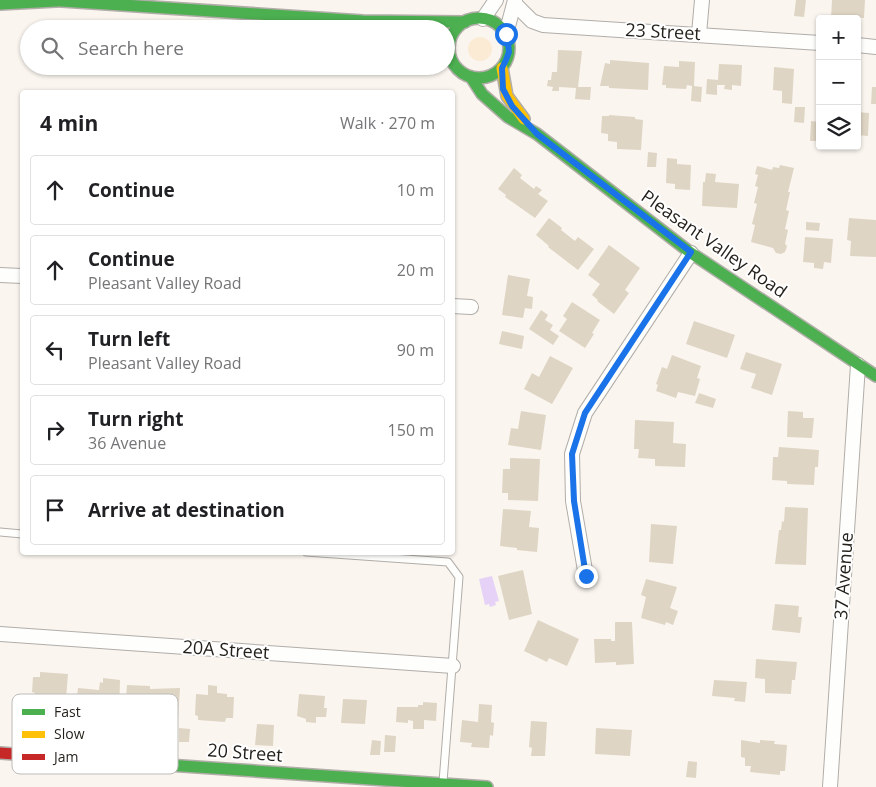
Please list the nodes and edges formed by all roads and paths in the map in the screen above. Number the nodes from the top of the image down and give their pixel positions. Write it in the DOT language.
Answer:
graph roads {
  1 [pos="496,0"];
  2 [pos="702,0"];
  3 [pos="52,1"];
  4 [pos="515,2"];
  5 [pos="0,4"];
  6 [pos="483,19"];
  7 [pos="347,20"];
  8 [pos="455,21"];
  9 [pos="465,22"];
  10 [pos="455,32"];
  11 [pos="506,34"];
  12 [pos="699,34"];
  13 [pos="816,43"];
  14 [pos="861,45"];
  15 [pos="876,47"];
  16 [pos="455,65"];
  17 [pos="502,68"];
  18 [pos="470,77"];
  19 [pos="537,134"];
  20 [pos="691,252"];
  21 [pos="0,275"];
  22 [pos="20,276"];
  23 [pos="455,306"];
  24 [pos="471,307"];
  25 [pos="858,364"];
  26 [pos="876,376"];
  27 [pos="0,532"];
  28 [pos="20,534"];
  29 [pos="349,555"];
  30 [pos="586,576"];
  31 [pos="0,634"];
  32 [pos="453,666"];
  33 [pos="178,766"];
  34 [pos="443,785"];
  35 [pos="487,787"];
  36 [pos="830,787"];
  1 -- 6 [label="street"];
  2 -- 12 [label="street"];
  3 -- 5 [label="street"];
  3 -- 7 [label="street"];
  4 -- 11 [label="street"];
  4 -- 12 [label="street, 23 Street"];
  6 -- 9 [label="street"];
  6 -- 11 [label="street"];
  8 -- 9 [label="street"];
  9 -- 10 [label="street"];
  11 -- 17 [label="street"];
  12 -- 13 [label="street, 23 Street"];
  14 -- 15 [label="street"];
  16 -- 18 [label="street"];
  17 -- 18 [label="street"];
  17 -- 19 [label="street, Pleasant Valley Road"];
  18 -- 19 [label="street, Pleasant Valley Road"];
  19 -- 20 [label="street, Pleasant Valley Road"];
  20 -- 25 [label="street, Pleasant Valley Road"];
  20 -- 30 [label="street"];
  21 -- 22 [label="street"];
  23 -- 24 [label="street"];
  25 -- 26 [label="street, Pleasant Valley Road"];
  25 -- 36 [label="street, 37 Avenue"];
  27 -- 28 [label="lane"];
  29 -- 32 [label="lane"];
  31 -- 32 [label="street, 20A Street"];
  32 -- 34 [label="lane"];
  33 -- 34 [label="street, 20 Street"];
  34 -- 35 [label="street, 20 Street"];
}
